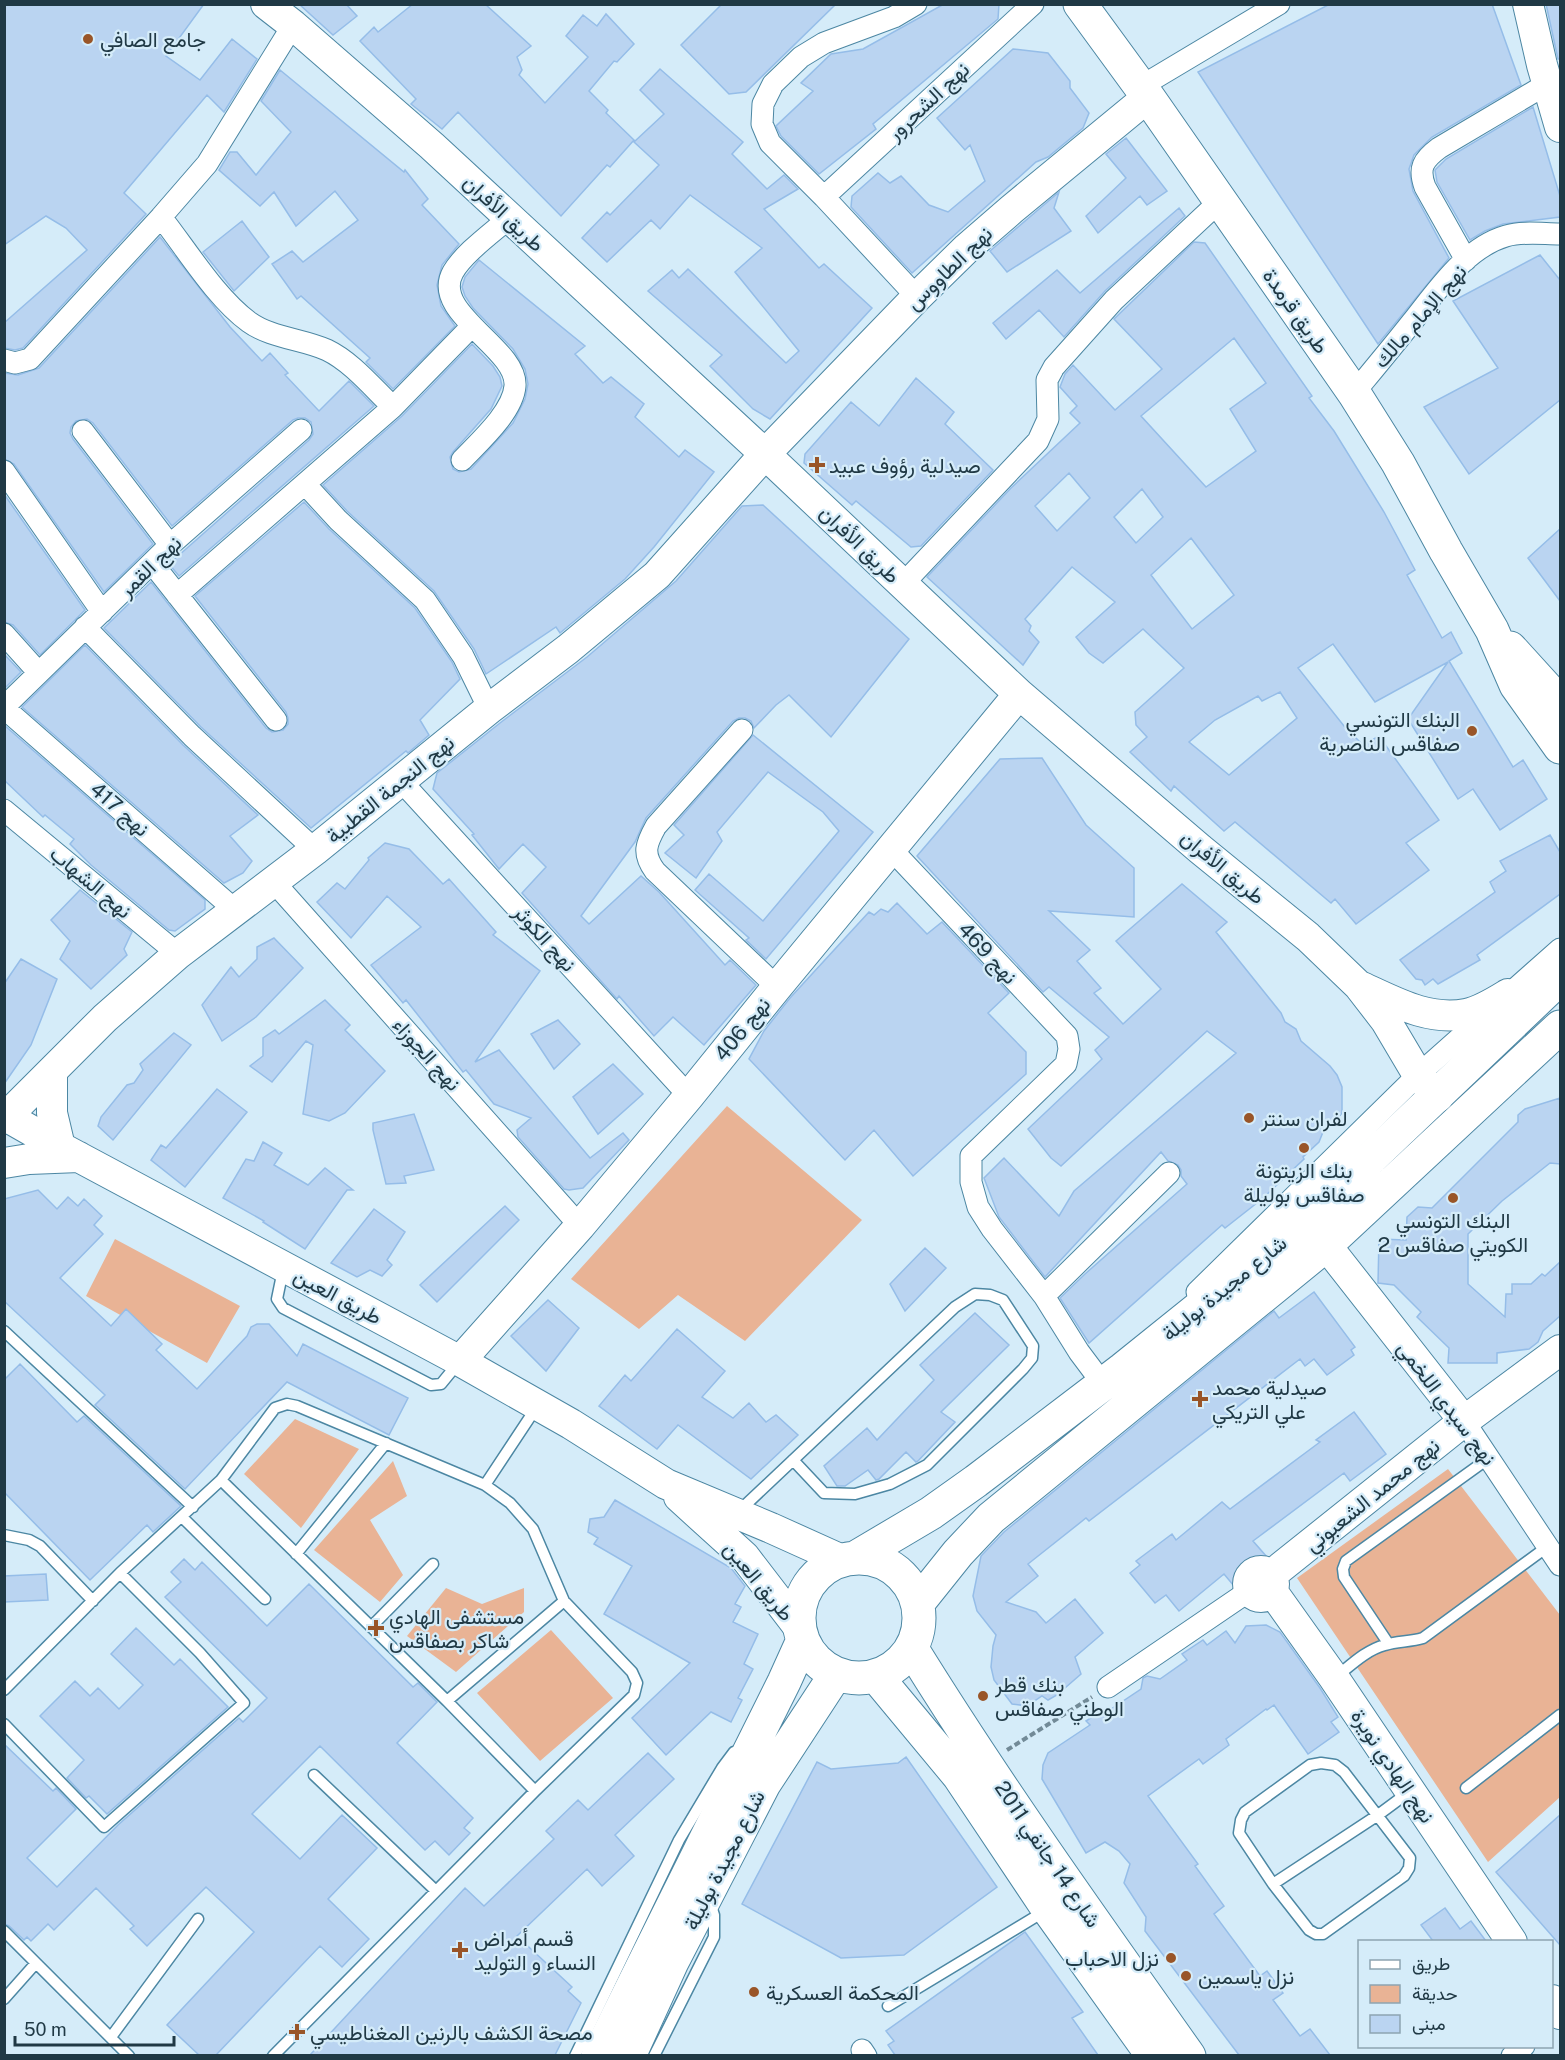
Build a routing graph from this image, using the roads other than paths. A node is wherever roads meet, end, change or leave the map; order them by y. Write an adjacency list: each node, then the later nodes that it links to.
1 (266, 4): 7 (street, طريق الأفران)
2 (916, 4): 11 (street)
3 (1033, 4): 11 (street, نهج الشحرور)
4 (1080, 4): 9 (main road, طريق قرمدة)
5 (1279, 4): 9 (street)
6 (1528, 4): 8 (street)
7 (293, 25): 13 (street); 14 (street, طريق الأفران)
8 (1550, 70): 10 (street); 16 (street)
9 (1144, 92): 12 (main road, طريق قرمدة); 17 (street, نهج الطاووس)
10 (1560, 127)
11 (824, 197): 17 (street)
12 (1220, 201): 20 (main road, طريق قرمدة); 30 (street)
13 (161, 217): 19 (street); 21 (street)
14 (509, 218): 18 (street); 24 (street, طريق الأفران)
15 (1560, 234): 16 (street, نهج الإمام مالك)
16 (1466, 260): 20 (street, نهج الإمام مالك)
17 (917, 297): 24 (street, نهج الطاووس)
18 (472, 326): 21 (street); 25 (street)
19 (4, 360)
20 (1354, 393): 34 (main road, طريق قرمدة)
21 (393, 407): 27 (street)
22 (301, 430): 28 (street, نهج القمر)
23 (83, 431): 28 (street)
24 (765, 454): 30 (street, طريق الأفران); 40 (street, نهج النجمة القطبية)
25 (462, 460)
26 (4, 471): 32 (street)
27 (305, 484): 31 (street); 40 (street)
28 (170, 545): 29 (street, نهج القمر)
29 (152, 563): 31 (street); 32 (street, نهج القمر)
30 (902, 585): 37 (street, طريق الأفران)
31 (177, 595): 41 (street)
32 (102, 612): 33 (street, نهج القمر)
33 (85, 627): 36 (street, نهج القمر); 47 (street)
34 (1492, 630): 38 (main road, طريق قرمدة); 43 (main road, طريق قرمدة)
35 (4, 634): 36 (street)
36 (39, 673): 39 (street, نهج القمر)
37 (1019, 694): 46 (street, نهج 406); 53 (street, طريق الأفران)
38 (1560, 703)
39 (4, 708): 49 (street, نهج 417)
40 (489, 709): 44 (street, نهج النجمة القطبية)
41 (276, 720)
42 (742, 730): 54 (street)
43 (1560, 747)
44 (401, 781): 47 (street, نهج النجمة القطبية); 59 (street, نهج الكوثر)
45 (4, 810): 51 (street, نهج الشهاب)
46 (891, 849): 54 (street, نهج 406); 66 (street, نهج 469)
47 (315, 850): 48 (street, نهج النجمة القطبية)
48 (274, 882): 49 (street, نهج النجمة القطبية); 64 (street, نهج الجوزاء)
49 (235, 910): 51 (street, نهج النجمة القطبية)
50 (1560, 948): 55 (street)
51 (178, 954): 57 (street, نهج النجمة القطبية)
52 (1560, 978): 58 (main road, شارع مجيدة بوليلة)
53 (1359, 986): 55 (street); 58 (street, طريق الأفران)
54 (777, 987): 59 (street, نهج 406)
55 (1508, 994): 58 (street)
56 (1560, 1027): 65 (main road, شارع مجيدة بوليلة)
57 (52, 1071): 60 (street, نهج النجمة القطبية); 61 (street)
58 (1428, 1086): 70 (main road, شارع مجيدة بوليلة)
59 (689, 1096): 64 (street, نهج 406)
60 (5, 1117): 61 (street, طريق العين)
61 (70, 1152): 62 (street); 69 (street, طريق العين)
62 (4, 1163)
63 (1169, 1173): 66 (street)
64 (580, 1226): 69 (street, نهج 406)
65 (1326, 1245): 72 (street, نهج سيدي اللخمي); 93 (main road, شارع مجيدة بوليلة)
66 (1044, 1296): 70 (street)
67 (4, 1331): 79 (lane)
68 (1560, 1350): 72 (street, نهج محمد الشعبوني)
69 (460, 1361): 71 (street, طريق العين)
70 (1113, 1376): 85 (main road, شارع مجيدة بوليلة)
71 (537, 1405): 77 (street, طريق العين); 78 (lane)
72 (1464, 1421): 74 (street, نهج سيدي اللخمي); 89 (street, نهج محمد الشعبوني)
73 (386, 1443): 76 (lane); 78 (lane); 84 (lane)
74 (1489, 1458): 83 (street, نهج سيدي اللخمي); 96 (lane)
75 (793, 1460): 75 (lane); 80 (lane)
76 (221, 1480): 79 (lane); 84 (lane)
77 (666, 1484): 80 (street, طريق العين); 95 (street, طريق العين)
78 (485, 1485): 92 (lane)
79 (193, 1507): 81 (lane)
80 (736, 1514): 85 (street, طريق العين)
81 (182, 1516): 88 (lane); 90 (lane)
82 (4, 1535): 91 (lane)
83 (1547, 1547): 87 (street, نهج سيدي اللخمي); 96 (lane)
84 (296, 1554): 94 (lane)
85 (848, 1559): 93 (main road); 95 (main road)
86 (433, 1564): 94 (lane)
87 (1560, 1565)
88 (120, 1574): 91 (lane); 106 (lane)
89 (1264, 1586): 100 (street, نهج الهادي نويرة); 101 (street, نهج محمد الشعبوني)
90 (265, 1599)
91 (93, 1601): 102 (lane)
92 (564, 1601): 103 (lane); 109 (lane)
93 (918, 1603): 97 (main road)
94 (371, 1627): 103 (lane)
95 (801, 1634): 98 (main road); 104 (main road, شارع مجيدة بوليلة)
96 (1388, 1643): 100 (lane)
97 (912, 1649): 99 (main road); 130 (main road, شارع 14 جانفي 2011)
98 (836, 1674): 99 (main road); 114 (main road, شارع مجيدة بوليلة)
99 (876, 1676): 115 (main road, شارع 14 جانفي 2011)
100 (1334, 1678): 110 (street, نهج الهادي نويرة)
101 (1108, 1687)
102 (4, 1690)
103 (447, 1701): 109 (lane)
104 (771, 1705): 125 (lane, شارع مجيدة بوليلة); 126 (main road, شارع مجيدة بوليلة)
105 (1560, 1715): 108 (lane)
106 (4, 1724)
107 (314, 1775): 113 (lane)
108 (1466, 1788)
109 (535, 1791): 113 (lane)
110 (1411, 1791): 111 (lane); 118 (street, نهج الهادي نويرة)
111 (1378, 1815): 112 (lane); 112 (lane); 112 (lane)
112 (1273, 1884)
113 (436, 1891): 124 (lane)
114 (707, 1894): 127 (main road, شارع مجيدة بوليلة); 128 (lane)
115 (1048, 1909): 121 (lane); 129 (main road, شارع 14 جانفي 2011)
116 (198, 1918): 122 (lane)
117 (4, 1931): 119 (lane)
118 (1511, 1940)
119 (36, 1963): 120 (lane); 122 (lane)
120 (4, 1999)
121 (888, 2006)
122 (111, 2037): 123 (lane)
123 (129, 2055)
124 (273, 2055)
125 (575, 2055)
126 (598, 2055)
127 (629, 2055)
128 (654, 2055)
129 (1153, 2055)
130 (1189, 2055)

